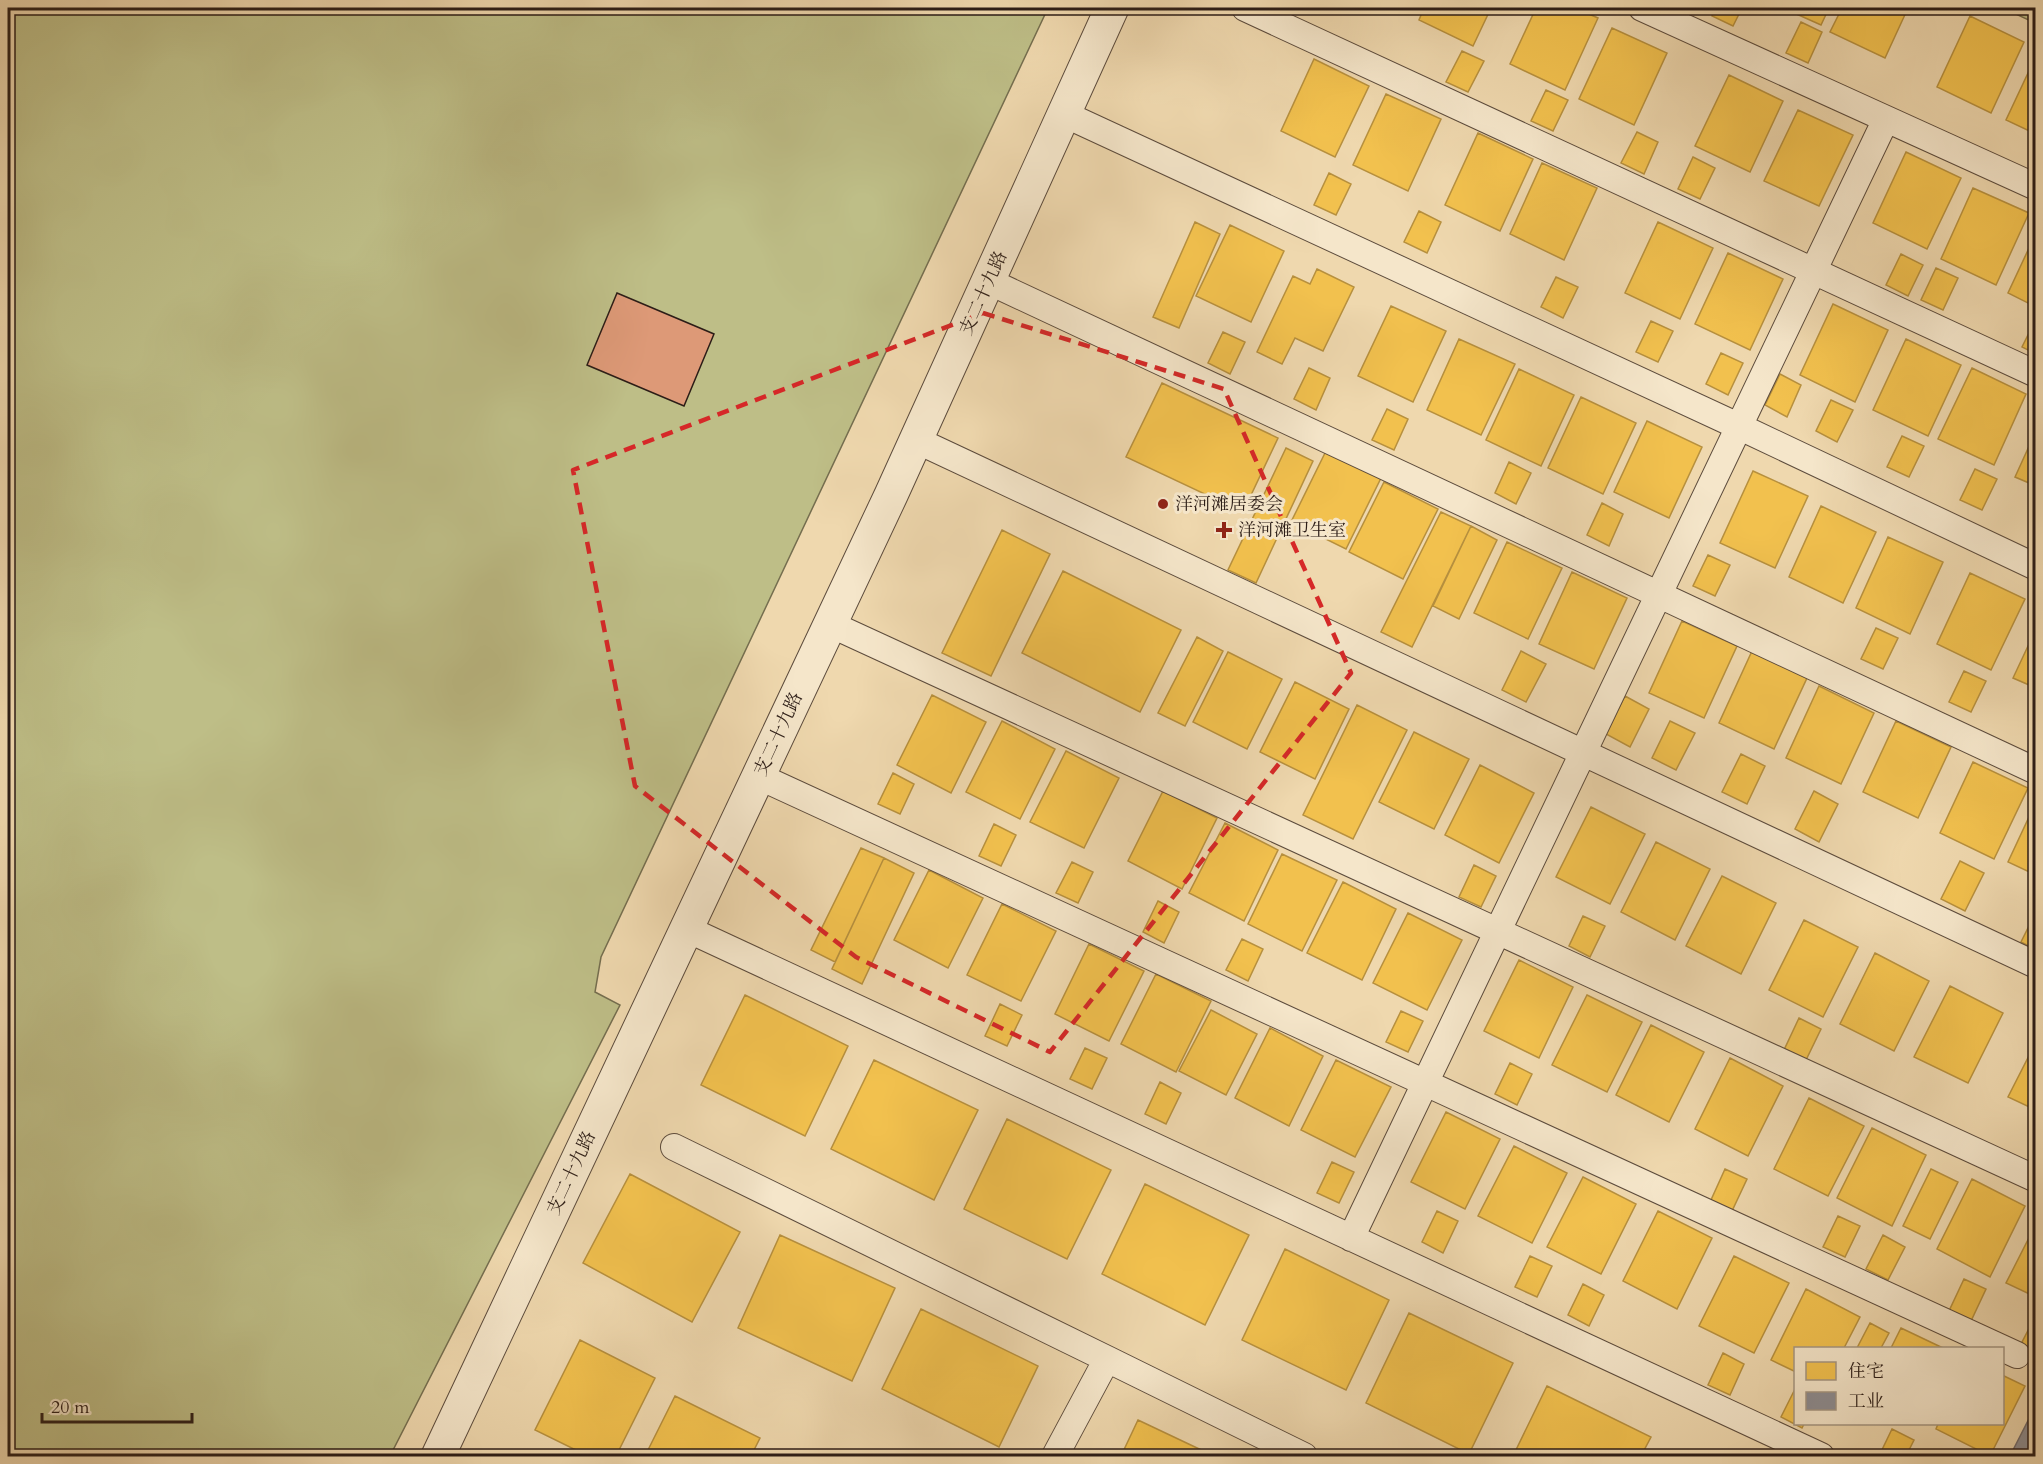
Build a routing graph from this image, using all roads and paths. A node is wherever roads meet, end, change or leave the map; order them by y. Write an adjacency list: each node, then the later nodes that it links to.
1 (1112, 8): 4 (street, 支二十九路)
2 (1245, 8): 7 (lane)
3 (1642, 8): 5 (lane)
4 (1064, 114): 8 (street, 支二十九路); 10 (lane)
5 (1886, 119): 6 (lane); 7 (lane)
6 (2036, 188)
7 (1813, 271): 9 (lane); 10 (lane)
8 (988, 281): 11 (street, 支二十九路); 13 (lane)
9 (2036, 375)
10 (1738, 426): 12 (lane); 13 (lane)
11 (916, 440): 14 (street, 支二十九路); 15 (lane)
12 (2036, 567)
13 (1658, 592): 15 (lane); 16 (lane)
14 (830, 624): 17 (street, 支二十九路); 19 (lane)
15 (1581, 752): 19 (lane); 20 (lane)
16 (2036, 771)
17 (758, 776): 18 (street, 支二十九路); 21 (lane)
18 (687, 928): 24 (lane); 29 (street, 支二十九路)
19 (1497, 931): 21 (lane); 23 (lane)
20 (2036, 965)
21 (1425, 1083): 24 (lane); 25 (lane)
22 (674, 1147): 28 (lane)
23 (2036, 1179)
24 (1351, 1238): 32 (lane)
25 (2000, 1347)
26 (2004, 1349): 27 (lane)
27 (2017, 1355)
28 (1107, 1359): 30 (lane); 31 (lane)
29 (438, 1456)
30 (1055, 1456)
31 (1304, 1456)
32 (1821, 1456)

